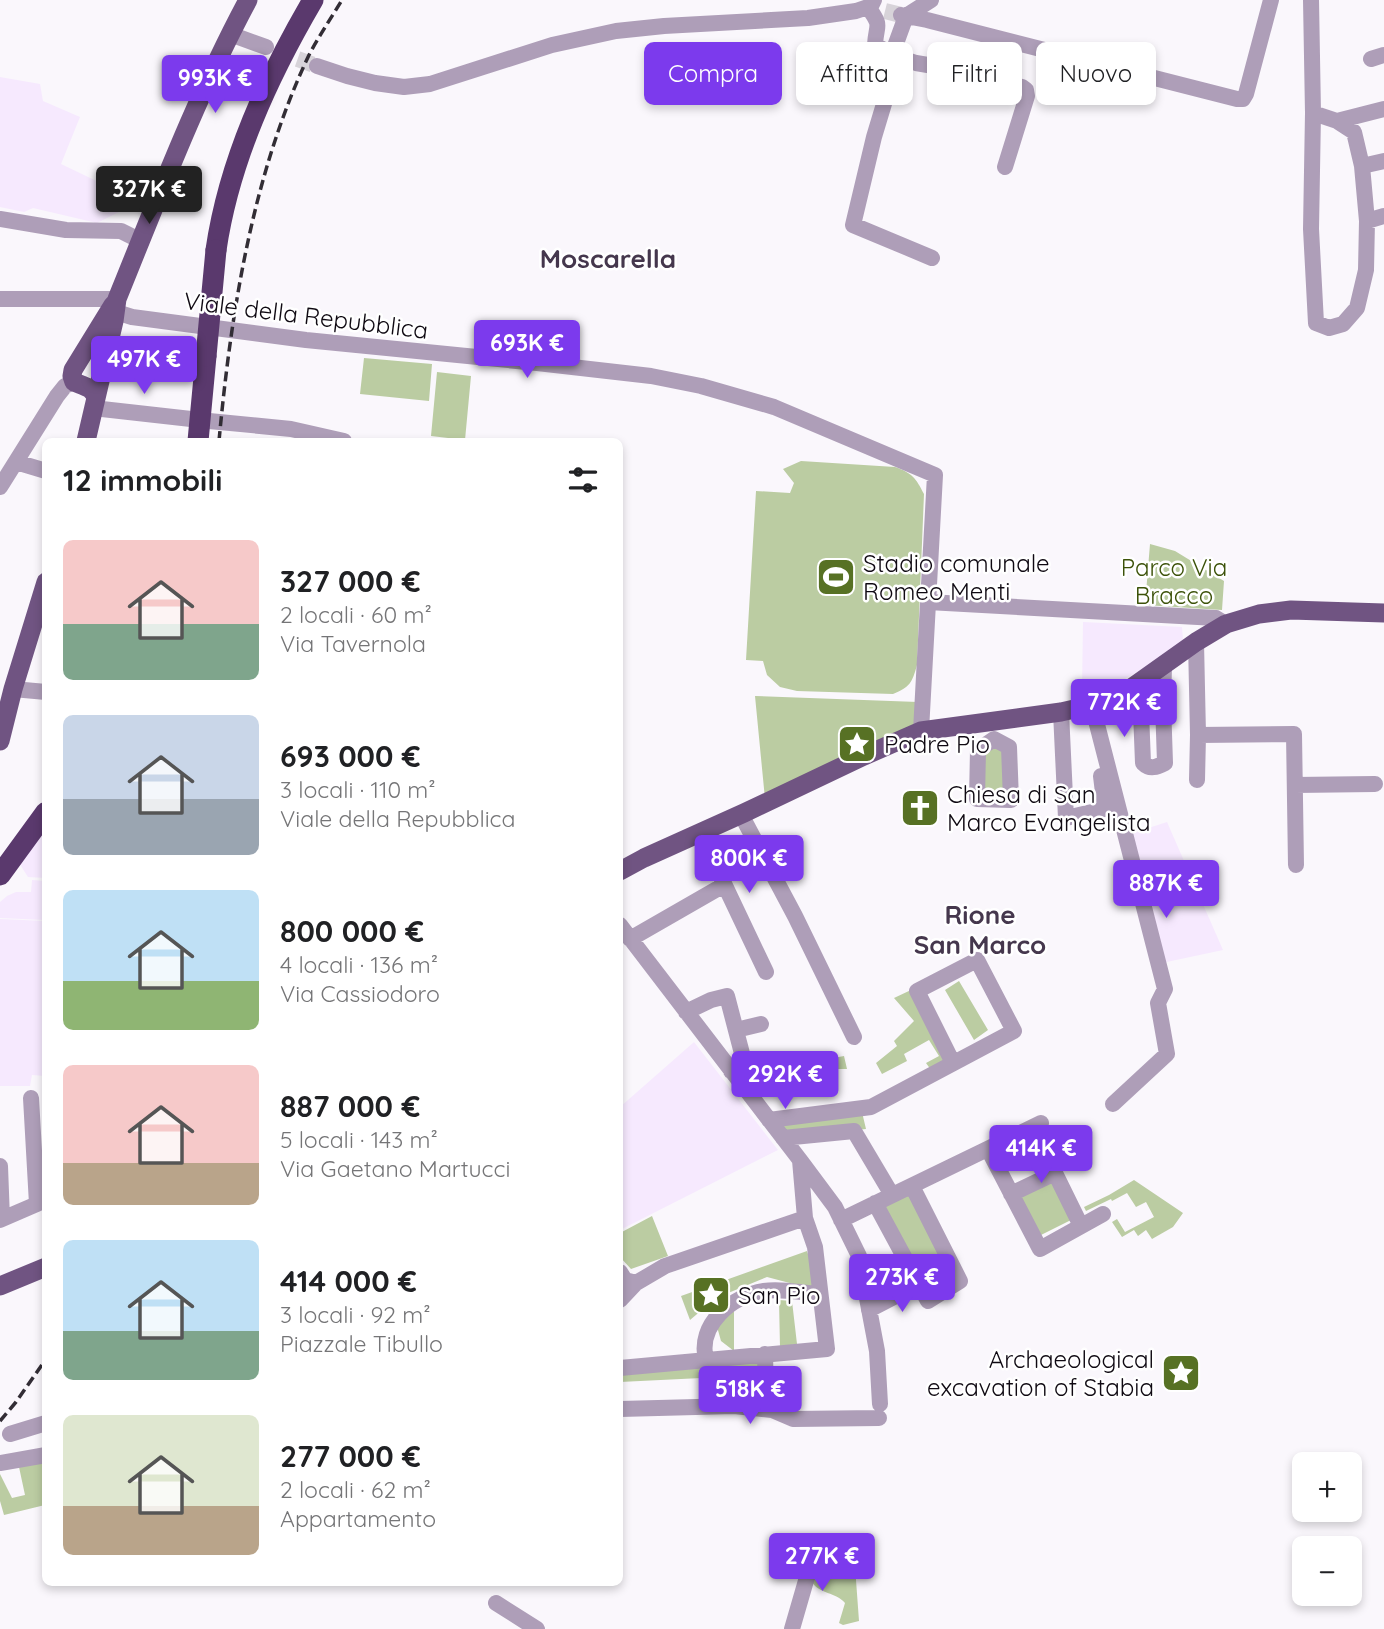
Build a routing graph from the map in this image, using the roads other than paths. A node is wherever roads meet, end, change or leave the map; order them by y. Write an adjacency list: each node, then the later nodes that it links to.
1 (248, 0): 7 (main road)
2 (313, 0): 35 (highway, bridge)
3 (931, 0): 6 (street)
4 (1271, 0): 6 (street)
5 (1311, 0): 15 (street)
6 (880, 10): 8 (street); 9 (street); 12 (street)
7 (230, 34): 10 (street); 20 (main road)
8 (875, 42)
9 (891, 42)
10 (266, 47)
11 (913, 62): 19 (street)
12 (317, 66)
13 (884, 105): 26 (street)
14 (1384, 109): 16 (street)
15 (1313, 113): 16 (street); 23 (street)
16 (1337, 121): 18 (street)
17 (1384, 161): 18 (street)
18 (1362, 166): 23 (street)
19 (1005, 167)
20 (151, 216): 24 (street); 25 (main road)
21 (1384, 216): 23 (street)
22 (0, 219): 24 (street)
23 (1367, 221)
24 (121, 231): 25 (street)
25 (137, 250): 28 (main road)
26 (932, 258)
27 (0, 299): 28 (street, Viale della Repubblica)
28 (117, 305): 29 (main road); 30 (main road); 41 (street, Viale della Repubblica)
29 (87, 345): 30 (main road); 31 (main road)
30 (107, 355): 31 (main road)
31 (91, 392): 32 (street); 34 (main road); 37 (street)
32 (191, 419)
33 (209, 421): 36 (street)
34 (86, 438)
35 (198, 438)
36 (331, 438)
37 (16, 462): 38 (street); 39 (street)
38 (42, 470)
39 (0, 487)
40 (42, 595): 46 (main road)
41 (928, 602): 43 (street); 51 (street)
42 (1384, 613): 43 (main road)
43 (1226, 624): 44 (main road)
44 (1196, 642): 45 (main road); 52 (street)
45 (1164, 667): 48 (street); 49 (main road)
46 (13, 689): 47 (street); 53 (main road)
47 (42, 692)
48 (1163, 703)
49 (1092, 705): 50 (main road); 75 (street)
50 (1061, 712): 51 (main road); 54 (street)
51 (921, 731): 58 (main road)
52 (1198, 735): 55 (street); 57 (street)
53 (0, 741)
54 (1098, 750)
55 (1197, 780)
56 (1375, 784): 57 (street)
57 (1295, 785): 61 (street)
58 (744, 813): 60 (main road); 71 (street)
59 (42, 817): 63 (highway)
60 (700, 833): 62 (main road); 64 (street)
61 (1296, 865)
62 (623, 869)
63 (0, 875)
64 (724, 885): 66 (street); 67 (street)
65 (623, 929): 66 (street)
66 (630, 939): 68 (street)
67 (766, 972)
68 (686, 1012): 70 (street); 73 (street)
69 (761, 1024): 70 (street)
70 (736, 1030): 73 (street)
71 (855, 1037)
72 (953, 1063): 72 (street); 76 (street)
73 (732, 1071): 76 (street)
74 (32, 1098): 88 (street)
75 (1113, 1104)
76 (769, 1120): 77 (street)
77 (783, 1138): 79 (street); 84 (street)
78 (988, 1149): 81 (street); 82 (street); 83 (street)
79 (800, 1160): 87 (street); 89 (street)
80 (0, 1166): 88 (street)
81 (1055, 1173): 83 (street); 90 (street)
82 (912, 1186): 84 (street); 94 (street)
83 (1011, 1194): 90 (street)
84 (892, 1195): 85 (street)
85 (875, 1203): 89 (street); 94 (street)
86 (1103, 1214): 90 (street)
87 (805, 1218): 93 (street); 96 (street)
88 (1, 1219)
89 (841, 1220): 98 (street)
90 (1081, 1226)
91 (42, 1269): 95 (main road)
92 (623, 1277): 93 (street)
93 (636, 1283): 97 (street)
94 (919, 1284): 98 (street)
95 (0, 1286)
96 (820, 1294): 99 (street); 100 (street)
97 (623, 1297)
98 (869, 1310): 102 (street)
99 (765, 1354): 100 (street); 102 (street)
100 (706, 1360): 101 (street)
101 (623, 1368)
102 (762, 1408): 103 (street)
103 (623, 1409)
104 (42, 1424): 105 (street)
105 (10, 1434)
106 (42, 1456): 107 (street)
107 (0, 1463)
108 (816, 1546): 111 (street)
109 (496, 1603): 110 (street)
110 (537, 1629)
111 (792, 1629)

